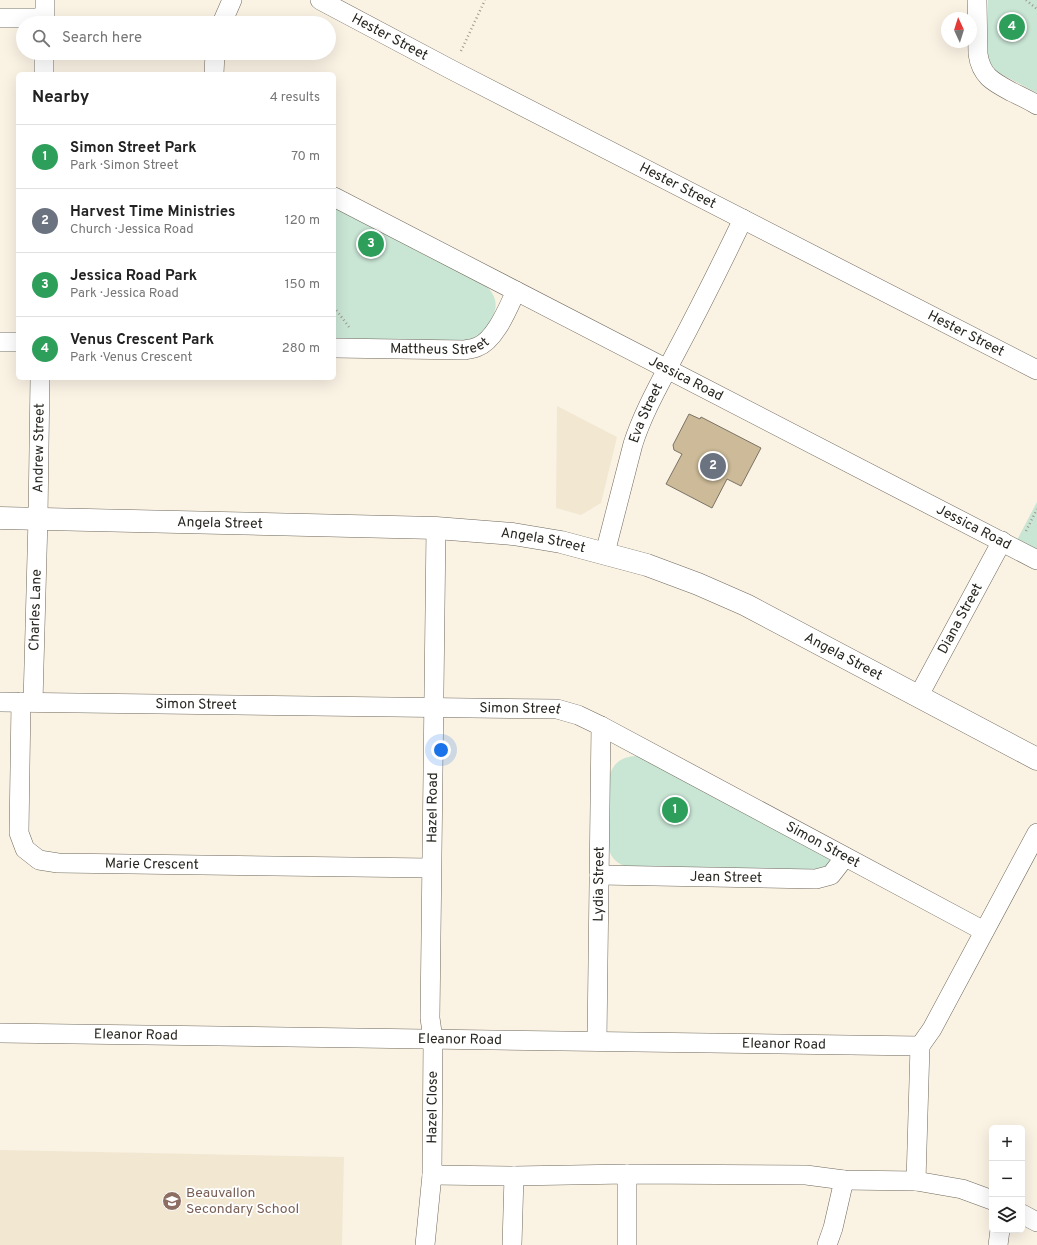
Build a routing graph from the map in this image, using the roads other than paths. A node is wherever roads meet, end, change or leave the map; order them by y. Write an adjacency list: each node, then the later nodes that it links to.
1 (232, 0): 6 (street)
2 (320, 0): 15 (street, Hester Street)
3 (977, 0): 13 (street)
4 (45, 14): 5 (street)
5 (22, 16)
6 (225, 16)
7 (16, 17): 8 (street)
8 (0, 18)
9 (44, 60): 11 (street)
10 (215, 60): 12 (street)
11 (44, 72)
12 (214, 72)
13 (1037, 105)
14 (336, 199): 16 (street, Jessica Road)
15 (743, 219): 20 (street, Eva Street); 21 (street, Hester Street)
16 (516, 291): 19 (street, Mattheus Street); 20 (street, Jessica Road)
17 (0, 342): 18 (street)
18 (16, 342)
19 (336, 348)
20 (667, 369): 26 (street, Jessica Road); 27 (street, Eva Street)
21 (1037, 370)
22 (40, 380): 24 (street, Andrew Street)
23 (0, 518): 24 (street, Angela Street)
24 (38, 518): 25 (street, Angela Street); 31 (street, Charles Lane)
25 (436, 528): 27 (street, Angela Street); 32 (street, Hazel Road)
26 (1002, 541): 28 (street, Jessica Road); 29 (street, Diana Street)
27 (605, 553): 29 (street, Angela Street)
28 (1037, 560)
29 (918, 696): 34 (street, Angela Street)
30 (0, 702): 31 (street, Simon Street)
31 (27, 702): 32 (street, Simon Street); 37 (street, Marie Crescent)
32 (433, 708): 33 (street, Simon Street); 37 (street, Hazel Road)
33 (601, 726): 36 (street, Simon Street); 38 (street, Lydia Street)
34 (1037, 760)
35 (1037, 833): 39 (street)
36 (845, 857): 38 (street, Jean Street); 39 (street, Simon Street)
37 (431, 868): 41 (street, Hazel Road)
38 (599, 876): 42 (street, Lydia Street)
39 (984, 931): 43 (street)
40 (0, 1033): 41 (street, Eleanor Road)
41 (434, 1039): 42 (street, Eleanor Road); 45 (street, Hazel Close)
42 (597, 1041): 43 (street, Eleanor Road)
43 (920, 1046): 48 (street)
44 (627, 1174): 46 (street); 47 (street); 55 (street)
45 (432, 1175): 46 (street); 53 (street, Hazel Close)
46 (514, 1176): 54 (street)
47 (844, 1180): 48 (street); 56 (street)
48 (916, 1181): 49 (street)
49 (989, 1199)
50 (1025, 1216): 51 (street)
51 (1037, 1222)
52 (1000, 1233): 57 (street)
53 (425, 1245)
54 (512, 1245)
55 (627, 1245)
56 (827, 1245)
57 (998, 1245)

